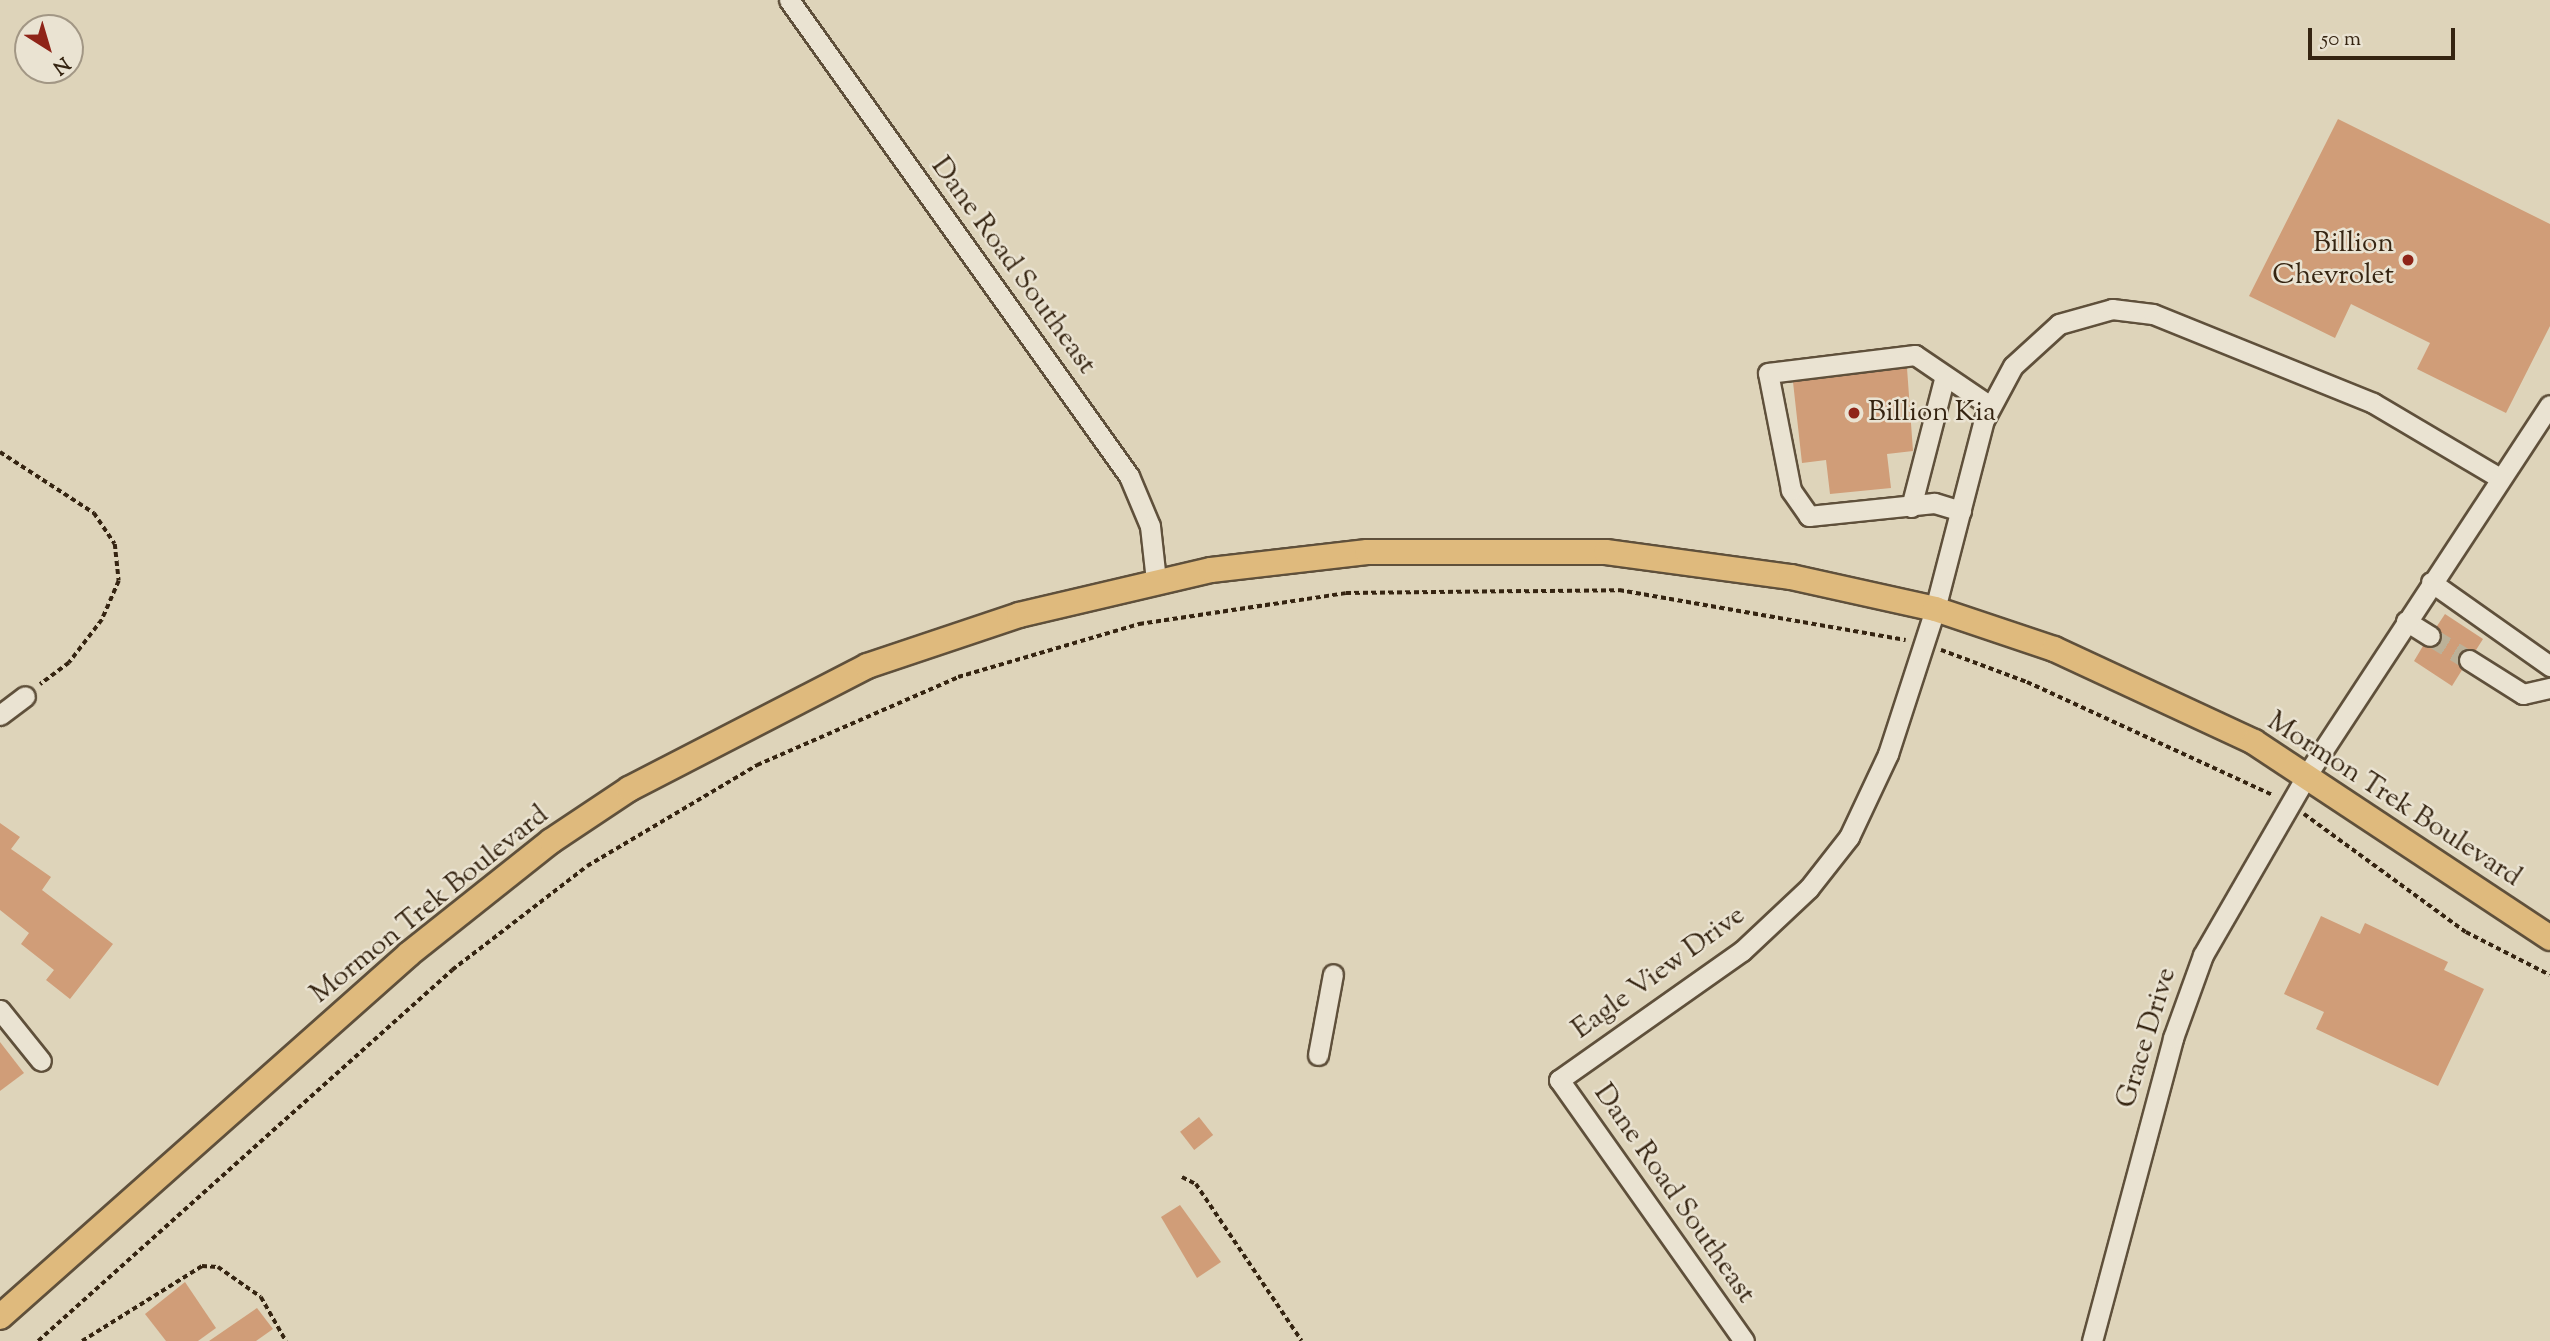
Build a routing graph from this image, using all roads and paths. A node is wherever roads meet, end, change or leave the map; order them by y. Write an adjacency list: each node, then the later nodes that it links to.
1 (789, 0): 9 (street, Dane Road Southeast)
2 (1945, 376): 4 (street); 7 (street); 7 (street)
3 (2550, 405): 6 (street, Grace Drive)
4 (1990, 407): 6 (street, Eagle View Drive); 8 (street, Eagle View Drive)
5 (0, 452): 18 (path)
6 (2498, 477): 10 (street, Grace Drive)
7 (1911, 507): 8 (street)
8 (1961, 510): 11 (street, Eagle View Drive)
9 (1156, 580): 11 (main road, Mormon Trek Boulevard); 30 (main road, Mormon Trek Boulevard)
10 (2431, 582): 12 (street, Grace Drive); 16 (street)
11 (1935, 609): 14 (street, Eagle View Drive); 20 (main road, Mormon Trek Boulevard)
12 (2406, 621): 13 (street); 20 (street, Grace Drive)
13 (2430, 636)
14 (1924, 643): 21 (path); 28 (street, Eagle View Drive); 31 (path)
15 (2469, 660): 17 (street)
16 (2550, 666)
17 (2550, 688)
18 (25, 696): 19 (street)
19 (0, 715)
20 (2308, 773): 21 (street, Grace Drive); 22 (main road, Mormon Trek Boulevard)
21 (2290, 804): 24 (path); 36 (street, Grace Drive)
22 (2548, 932)
23 (1333, 974): 26 (street)
24 (2550, 975)
25 (0, 1010): 27 (street)
26 (1318, 1055)
27 (41, 1061)
28 (1559, 1080): 35 (street, Dane Road Southeast)
29 (1182, 1177): 34 (path)
30 (0, 1317)
31 (38, 1341)
32 (82, 1341): 33 (path)
33 (286, 1341)
34 (1302, 1341)
35 (1744, 1341)
36 (2092, 1341)

